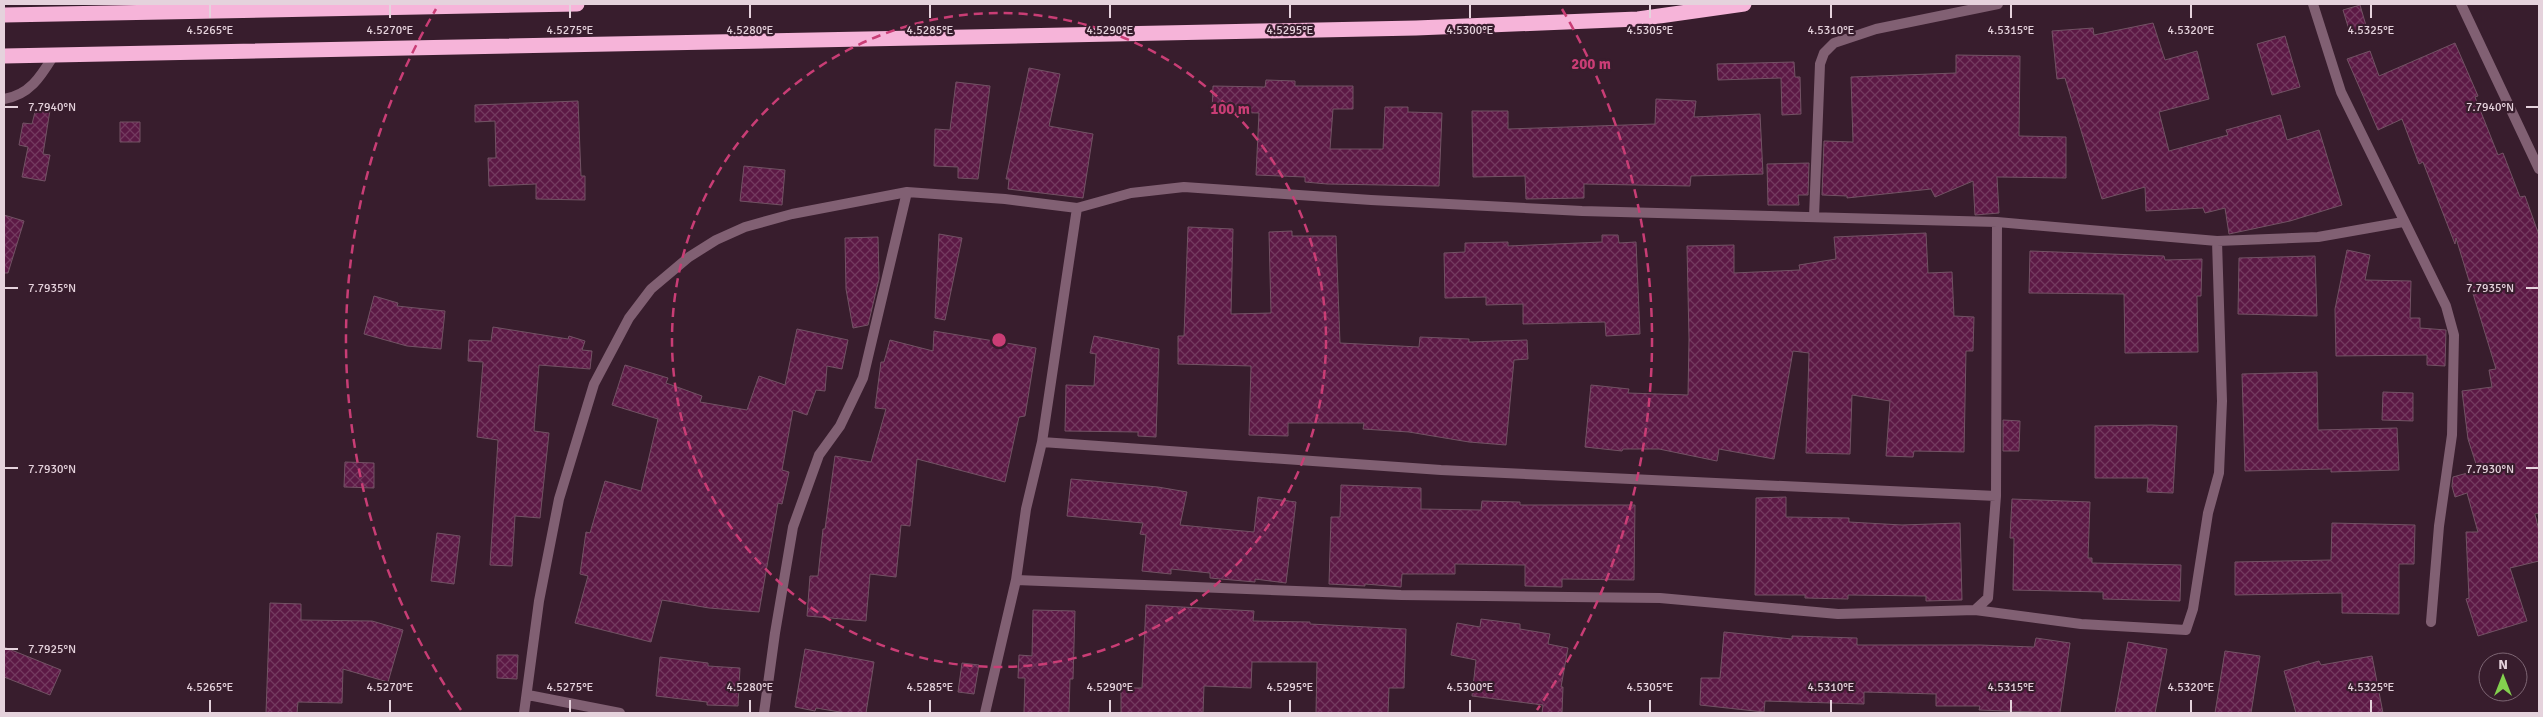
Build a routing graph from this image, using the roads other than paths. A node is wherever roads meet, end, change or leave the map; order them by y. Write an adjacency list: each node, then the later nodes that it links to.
1 (577, 4): 6 (highway)
2 (1744, 4): 7 (highway)
3 (1998, 4): 13 (street)
4 (2313, 4): 15 (street)
5 (2461, 4): 10 (street)
6 (4, 15)
7 (54, 55): 8 (highway); 9 (street)
8 (4, 56)
9 (4, 99)
10 (2539, 169)
11 (907, 192): 12 (street); 22 (street); 25 (street)
12 (1078, 208): 13 (street); 17 (street)
13 (1814, 217): 14 (street)
14 (1997, 222): 16 (street); 18 (street)
15 (2403, 222): 16 (street); 21 (street)
16 (2217, 241): 20 (street)
17 (1042, 442): 18 (street); 19 (street)
18 (1996, 496): 20 (street)
19 (1016, 580): 20 (street); 26 (street)
20 (1975, 610)
21 (2431, 622)
22 (528, 695): 23 (street); 24 (street)
23 (524, 713)
24 (620, 713)
25 (764, 713)
26 (985, 713)

